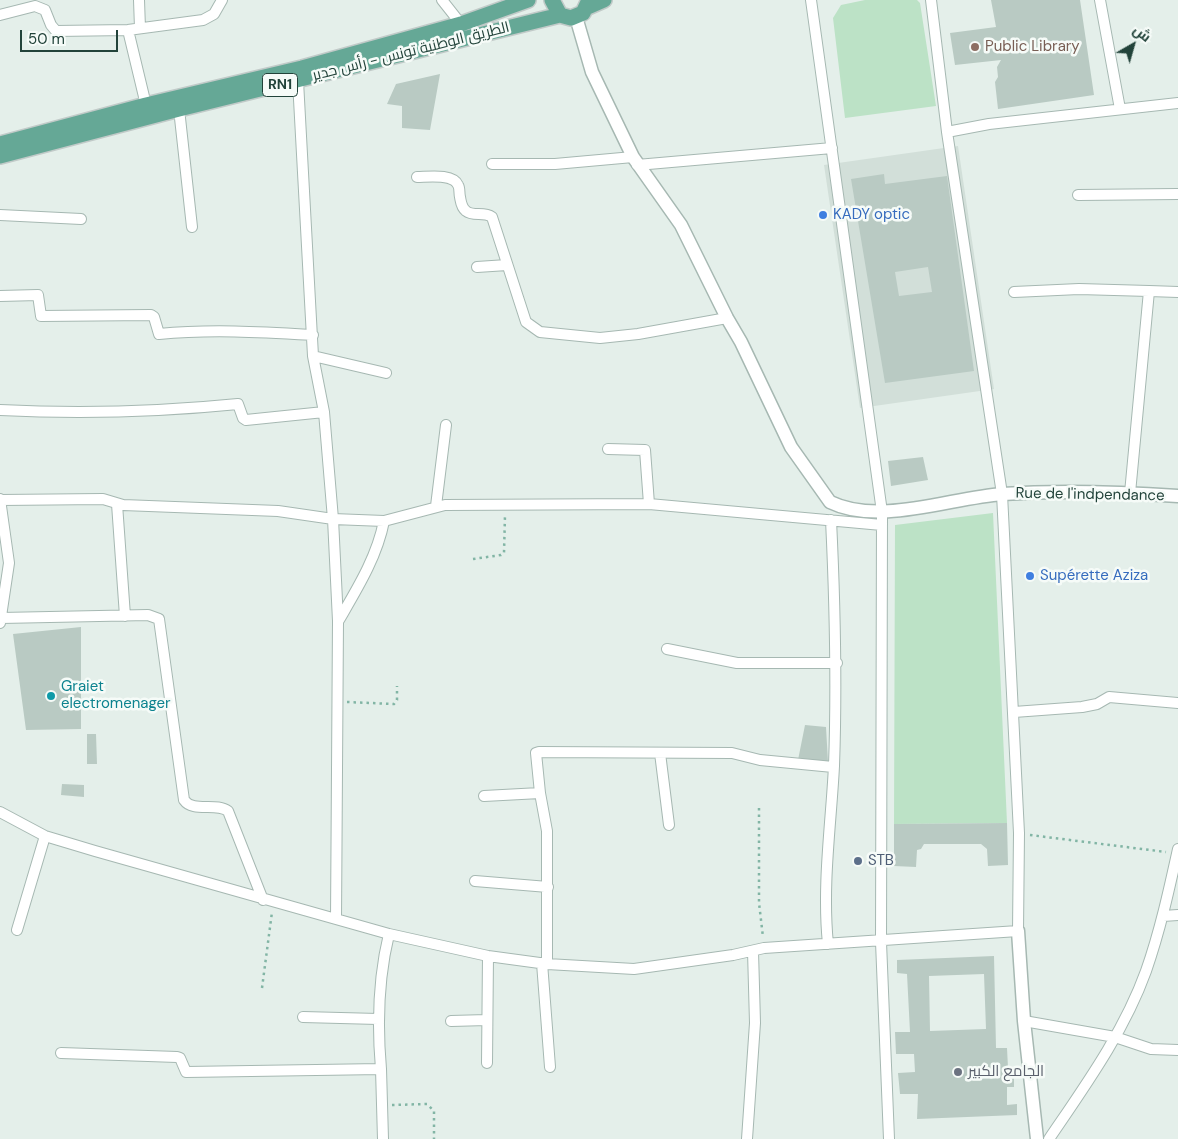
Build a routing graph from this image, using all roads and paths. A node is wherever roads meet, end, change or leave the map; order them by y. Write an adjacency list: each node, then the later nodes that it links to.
1 (139, 0): 15 (street)
2 (222, 0): 15 (street)
3 (442, 0): 14 (street)
4 (528, 0): 14 (main road, الطريق الوطنية تونس - رأس جدير / RN1)
5 (552, 0): 12 (main road)
6 (604, 0): 10 (main road)
7 (811, 0): 24 (street)
8 (931, 0): 22 (street)
9 (1100, 0): 20 (street)
10 (588, 4): 13 (main road)
11 (0, 15): 16 (street)
12 (560, 15): 13 (main road, RN1); 17 (main road, الطريق الوطنية تونس - رأس جدير / RN1)
13 (576, 17): 26 (street, Rue de l'indpendance)
14 (461, 24): 19 (main road, الطريق الوطنية تونس - رأس جدير / RN1)
15 (140, 28): 16 (street)
16 (128, 30): 19 (street)
17 (298, 80): 21 (main road, الطريق الوطنية تونس - رأس جدير / RN1); 41 (street)
18 (1178, 103): 20 (street)
19 (146, 105): 23 (main road, الطريق الوطنية تونس - رأس جدير / RN1)
20 (1120, 108): 22 (street)
21 (179, 109): 25 (main road, الطريق الوطنية تونس - رأس جدير / RN1); 33 (street)
22 (947, 132): 49 (street)
23 (0, 144)
24 (832, 148): 26 (street); 56 (street)
25 (0, 156)
26 (635, 161): 27 (street); 40 (street, Rue de l'indpendance)
27 (492, 164)
28 (417, 177): 34 (street)
29 (1178, 194): 30 (street)
30 (1078, 195)
31 (0, 215): 32 (street)
32 (81, 220)
33 (192, 227)
34 (507, 265): 35 (street); 40 (street)
35 (477, 267)
36 (1149, 291): 37 (street); 38 (street); 48 (street)
37 (1014, 292)
38 (1178, 292)
39 (0, 296): 41 (street)
40 (727, 318): 56 (street, Rue de l'indpendance)
41 (313, 335): 42 (street)
42 (313, 356): 43 (street); 45 (street)
43 (386, 373)
44 (0, 410): 45 (street)
45 (324, 412): 57 (street)
46 (446, 425): 55 (street)
47 (608, 449): 54 (street)
48 (1130, 492): 49 (street, Rue de l'indpendance); 50 (street, Rue de l'indpendance)
49 (1002, 494): 56 (street, Rue de l'indpendance); 70 (street)
50 (1178, 496)
51 (0, 500): 53 (street); 63 (street)
52 (505, 503): 54 (street); 55 (street); 61 (path)
53 (117, 504): 57 (street); 62 (street)
54 (649, 504): 58 (street)
55 (436, 506): 59 (street)
56 (882, 512): 60 (street)
57 (333, 519): 59 (street); 64 (street)
58 (831, 520): 60 (street); 66 (street)
59 (384, 521): 64 (street)
60 (882, 525): 90 (street)
61 (473, 559)
62 (125, 616): 63 (street); 83 (street)
63 (1, 620)
64 (338, 621): 68 (street)
65 (667, 649): 66 (street)
66 (837, 663): 72 (street)
67 (397, 686): 68 (path)
68 (338, 702): 86 (street)
69 (1178, 703): 70 (street)
70 (1014, 712): 78 (street)
71 (660, 753): 72 (street); 73 (street); 77 (street)
72 (834, 767): 91 (street)
73 (540, 793): 74 (street); 82 (street)
74 (484, 796)
75 (759, 808): 92 (path)
76 (0, 812): 79 (street)
77 (669, 825)
78 (1018, 833): 80 (path); 88 (street)
79 (45, 836): 83 (street); 87 (street)
80 (1178, 851): 84 (street)
81 (475, 881): 82 (street)
82 (548, 887): 94 (street)
83 (268, 902): 86 (street); 95 (path)
84 (1163, 916): 85 (street); 101 (street)
85 (1178, 916)
86 (336, 919): 89 (street)
87 (17, 930)
88 (1018, 931): 90 (street); 100 (street)
89 (389, 934): 93 (street); 97 (street)
90 (881, 942): 91 (street); 111 (street)
91 (828, 944): 92 (street)
92 (758, 950): 94 (street); 110 (street)
93 (488, 956): 94 (street); 98 (street)
94 (545, 964): 105 (street)
95 (262, 988)
96 (303, 1017): 97 (street)
97 (378, 1019): 106 (street)
98 (487, 1020): 99 (street); 104 (street)
99 (451, 1021)
100 (1024, 1022): 101 (street); 112 (street)
101 (1115, 1037): 102 (street); 113 (street)
102 (1178, 1050)
103 (61, 1053): 106 (street)
104 (487, 1063)
105 (550, 1067)
106 (381, 1069): 107 (street)
107 (383, 1106): 108 (street); 109 (path)
108 (383, 1139)
109 (434, 1139)
110 (747, 1139)
111 (889, 1139)
112 (1036, 1139)
113 (1049, 1139)

